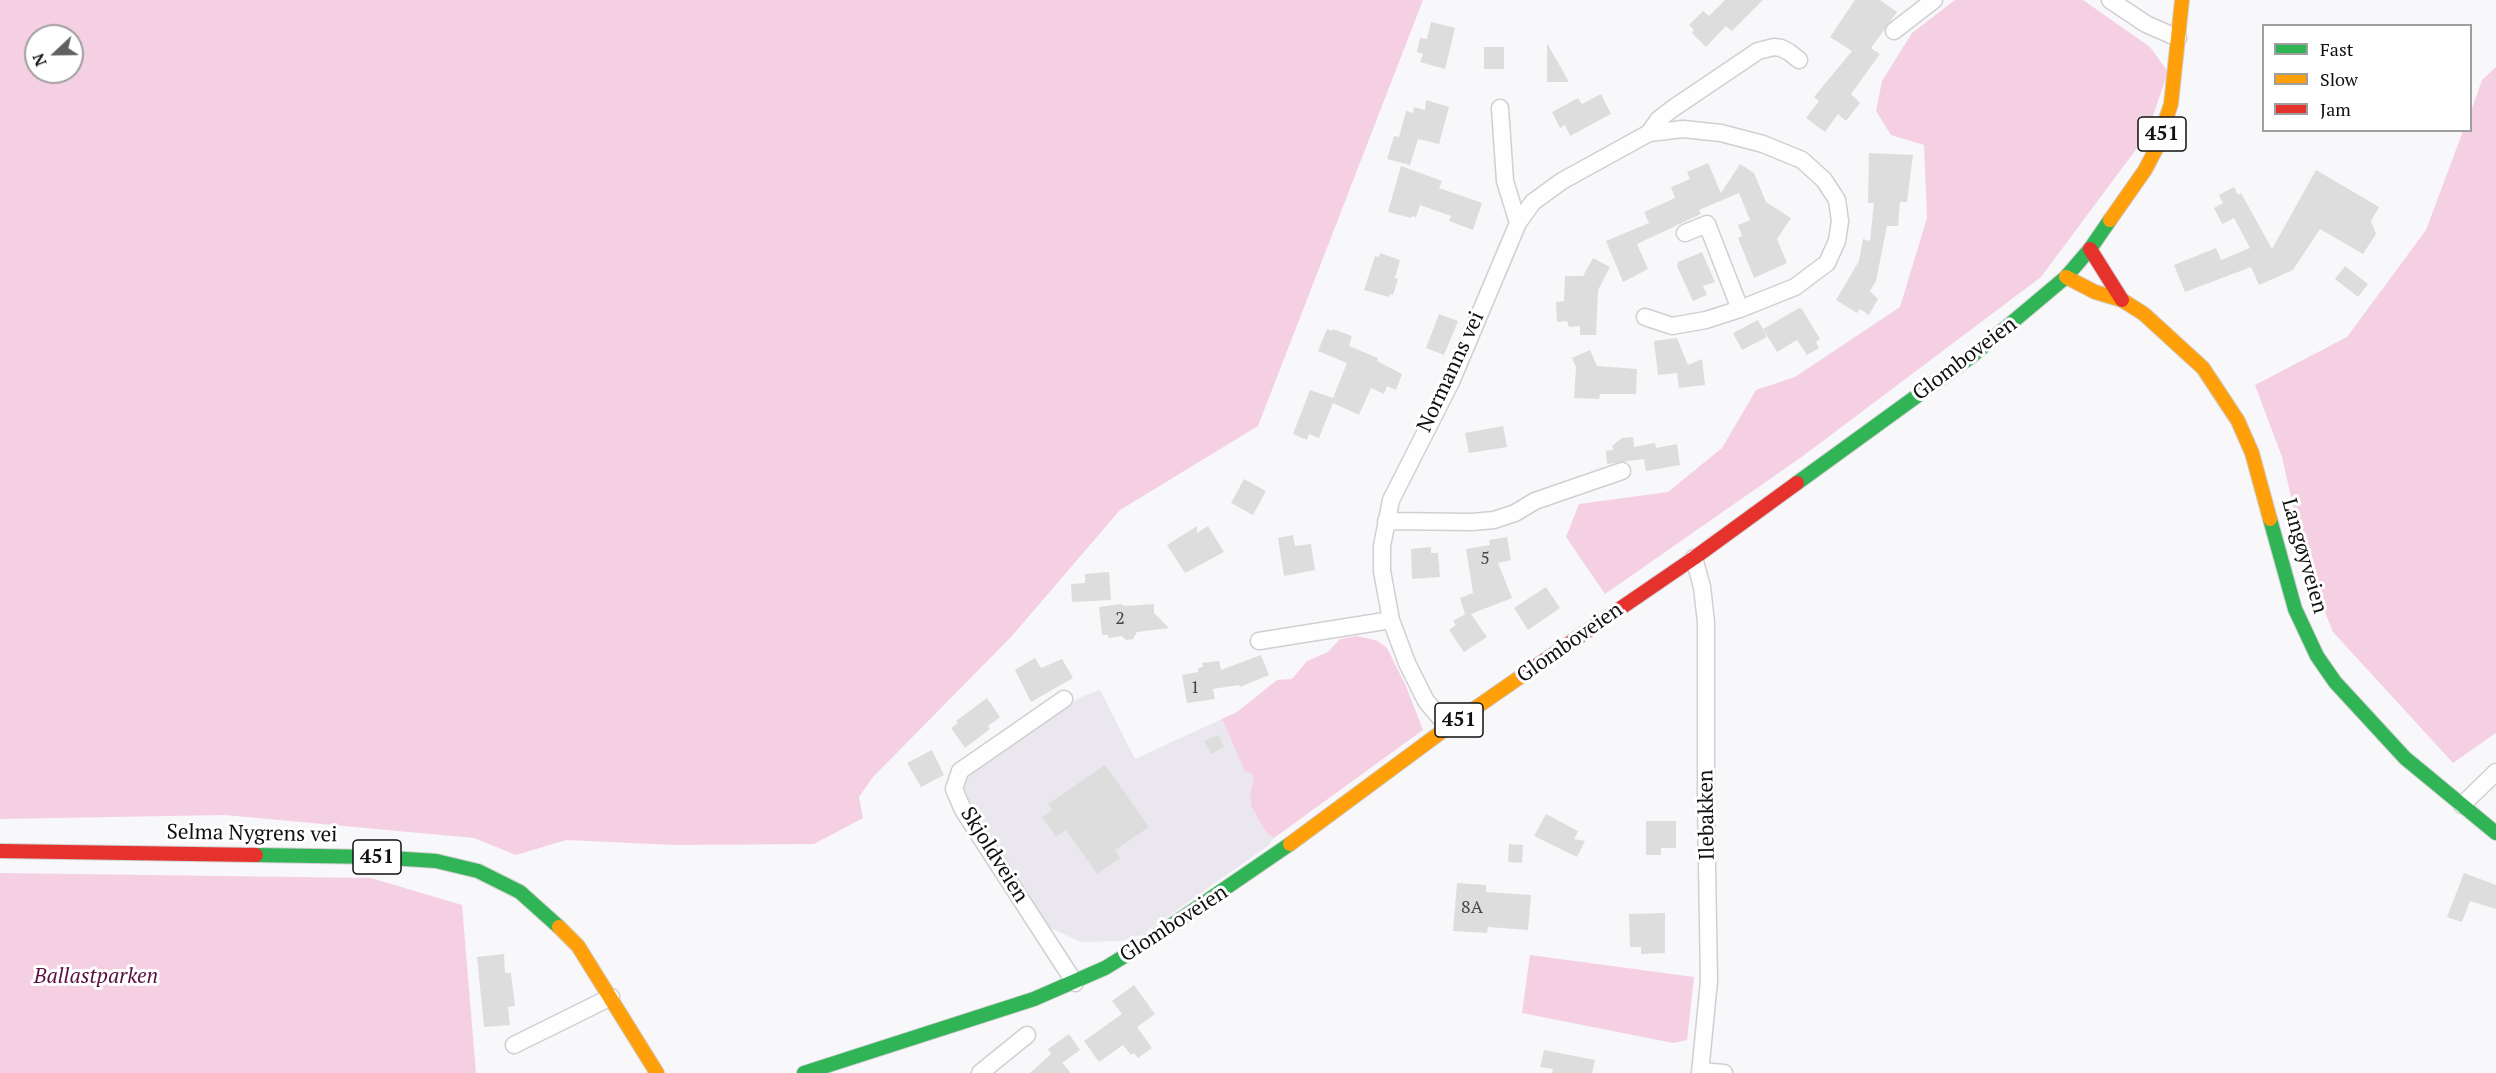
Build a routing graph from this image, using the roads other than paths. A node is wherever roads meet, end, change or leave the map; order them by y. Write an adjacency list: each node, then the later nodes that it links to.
1 (1934, 0): 4 (street)
2 (2110, 0): 5 (street)
3 (2182, 0): 5 (main road, Glomboveien / 451)
4 (1894, 31)
5 (2178, 39): 11 (main road, Glomboveien / 451)
6 (1798, 60): 8 (street, Normanns vei)
7 (1500, 108): 9 (street)
8 (1649, 133): 9 (street, Normanns vei); 14 (street, Normanns vei)
9 (1518, 223): 17 (street, Normanns vei)
10 (1685, 232): 14 (street)
11 (2090, 249): 12 (main road, Glomboveien / 451); 13 (main road, Langøyveien)
12 (2066, 277): 13 (main road, Langøyveien); 18 (main road, Glomboveien / 451)
13 (2122, 300): 24 (main road, Langøyveien)
14 (1740, 309): 15 (street, Normanns vei)
15 (1645, 317)
16 (1623, 471): 17 (street)
17 (1386, 521): 19 (street, Normanns vei)
18 (1694, 558): 22 (main road, Glomboveien / 451); 31 (street, Ilebakken)
19 (1391, 620): 20 (street); 22 (street, Normanns vei)
20 (1259, 641)
21 (1064, 699): 27 (street, Skjoldveien)
22 (1448, 727): 27 (main road, Glomboveien / 451)
23 (2496, 772): 24 (street)
24 (2462, 805): 25 (main road, Langøyveien)
25 (2496, 832)
26 (0, 851): 28 (main road, Selma Nygrens vei / 451)
27 (1075, 982): 33 (main road, Glomboveien / 451)
28 (611, 997): 30 (street); 32 (main road, Selma Nygrens vei / 451)
29 (1027, 1035): 34 (street)
30 (514, 1045)
31 (1700, 1072): 35 (street)
32 (657, 1073)
33 (804, 1073)
34 (980, 1073)
35 (1724, 1073)

